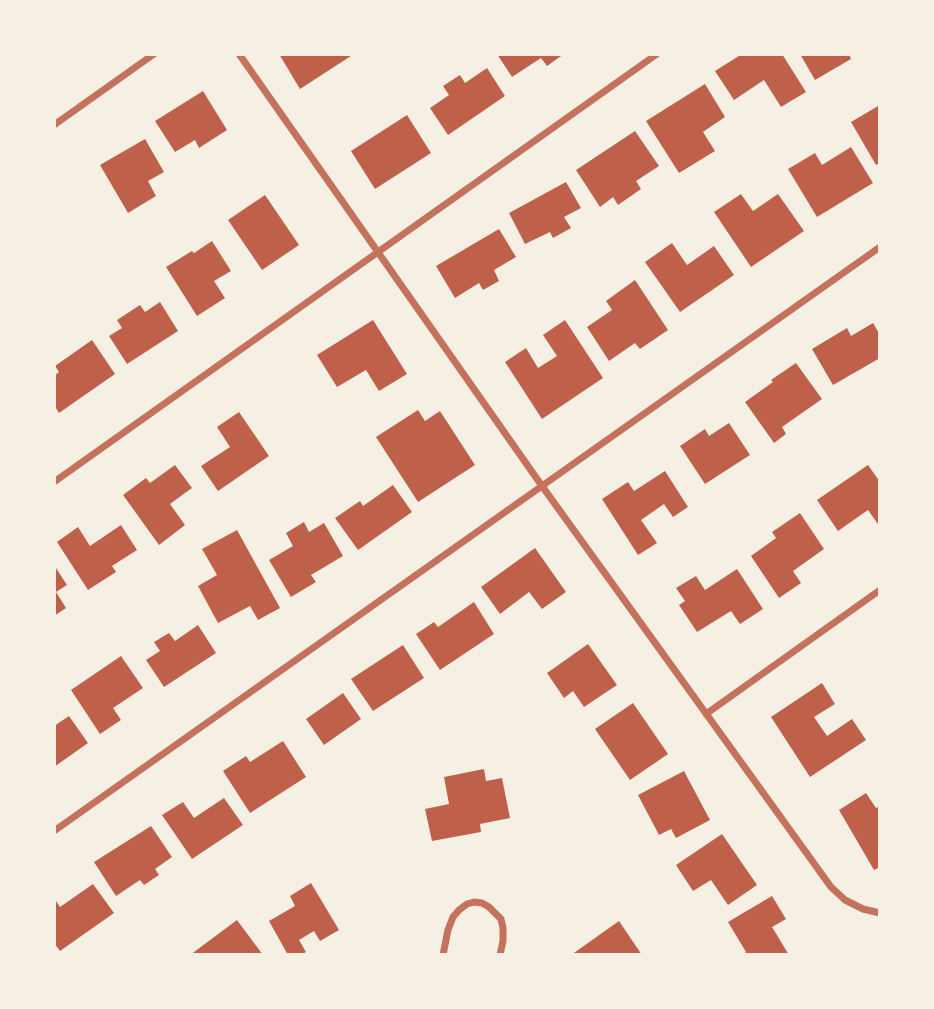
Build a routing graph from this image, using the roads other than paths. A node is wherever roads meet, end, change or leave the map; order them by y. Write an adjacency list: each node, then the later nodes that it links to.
1 (154, 54): 4 (street)
2 (239, 54): 6 (street)
3 (657, 54): 6 (street)
4 (54, 125)
5 (880, 247): 8 (street)
6 (377, 252): 7 (street); 8 (street)
7 (54, 482)
8 (542, 486): 10 (street); 11 (street)
9 (880, 590): 10 (street)
10 (706, 714): 12 (street)
11 (54, 831)
12 (880, 913)
13 (443, 955): 14 (street)
14 (500, 955)

